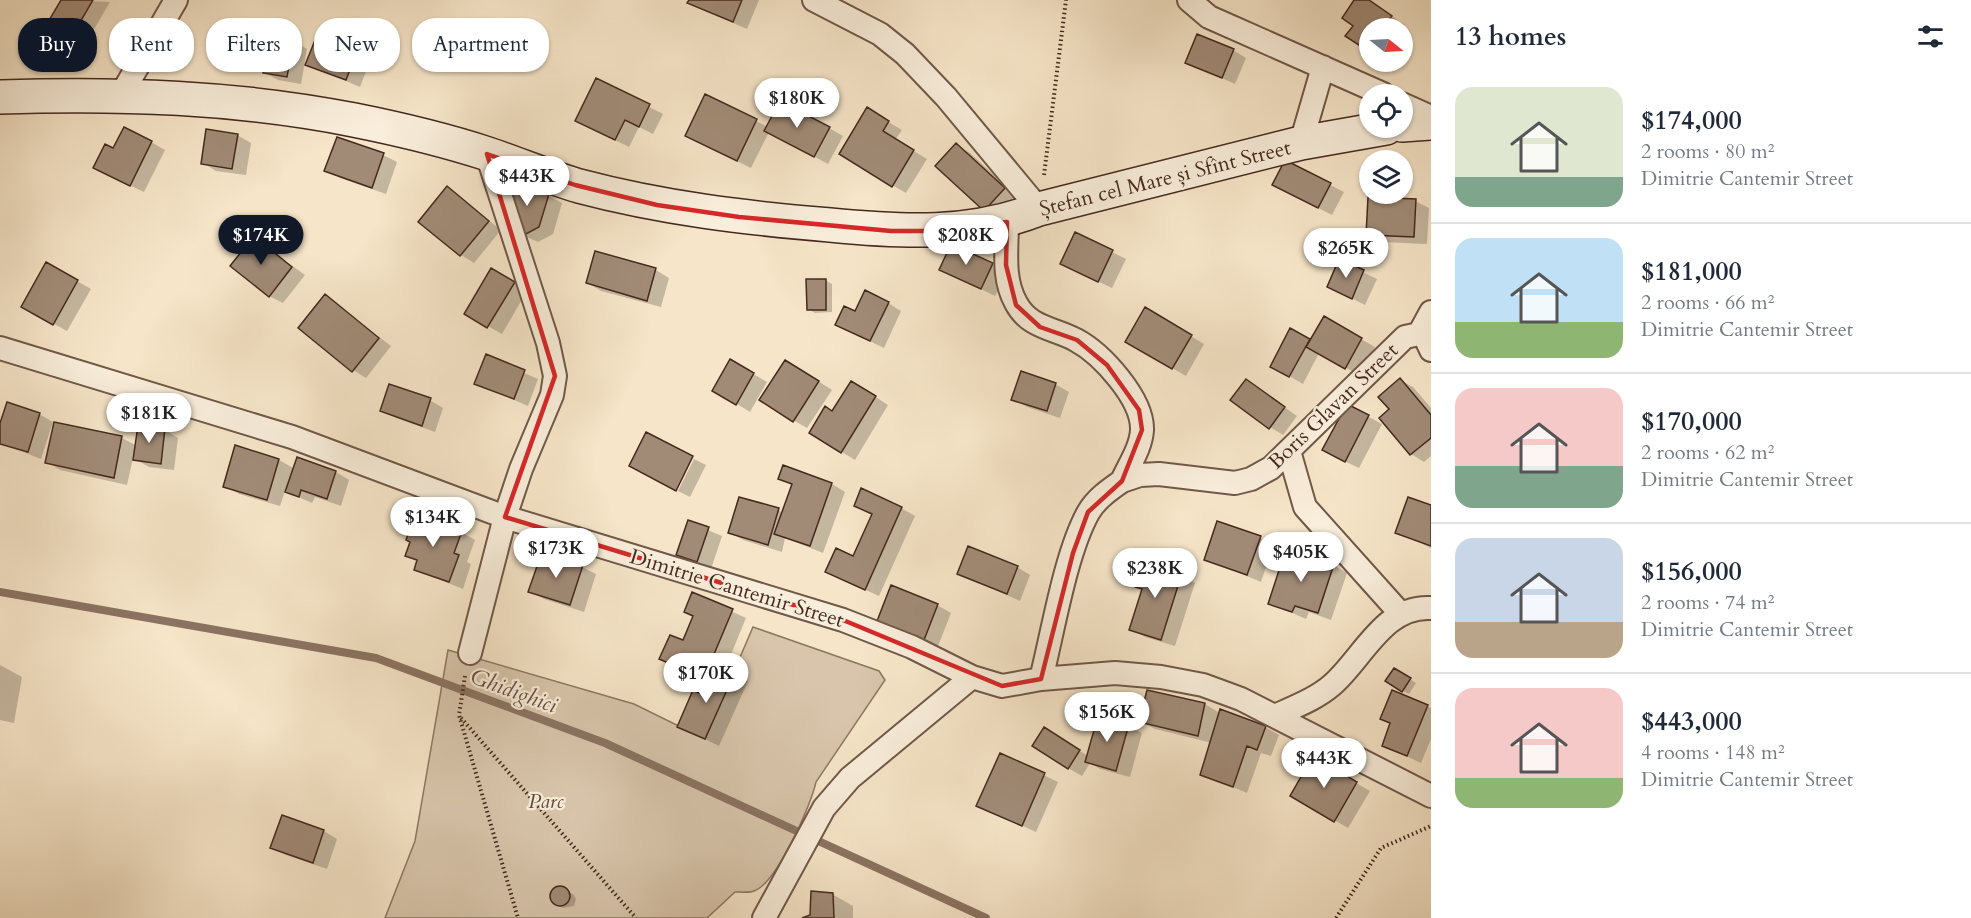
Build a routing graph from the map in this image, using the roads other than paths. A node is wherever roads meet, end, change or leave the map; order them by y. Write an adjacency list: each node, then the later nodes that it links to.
1 (176, 0): 6 (street)
2 (814, 0): 15 (street)
3 (1189, 0): 4 (street)
4 (1323, 67): 5 (street); 13 (street)
5 (1361, 84)
6 (121, 95): 7 (street, Ștefan cel Mare și Sfînt Street); 14 (street, Ștefan cel Mare și Sfînt Street)
7 (0, 97)
8 (1413, 109): 9 (street)
9 (1431, 117)
10 (1431, 123): 11 (street)
11 (1413, 124)
12 (1359, 132): 13 (street, Ștefan cel Mare și Sfînt Street)
13 (1301, 142): 15 (street, Ștefan cel Mare și Sfînt Street)
14 (487, 154): 16 (street, Ștefan cel Mare și Sfînt Street); 22 (street)
15 (1039, 209): 16 (street, Ștefan cel Mare și Sfînt Street)
16 (1008, 222): 21 (street)
17 (1431, 312): 18 (street)
18 (1425, 342): 20 (street, Boris Glavan Street)
19 (0, 348): 22 (street, Dimitrie Cantemir Street)
20 (1289, 451): 21 (street, Boris Glavan Street); 24 (street)
21 (1122, 481): 27 (street)
22 (505, 517): 25 (street); 26 (street, Dimitrie Cantemir Street)
23 (1431, 608): 24 (street)
24 (1400, 613): 28 (street)
25 (470, 653)
26 (972, 677): 27 (street, Dimitrie Cantemir Street); 30 (street)
27 (1041, 679): 28 (street, Dimitrie Cantemir Street)
28 (1275, 717): 29 (street, Dimitrie Cantemir Street)
29 (1431, 796)
30 (764, 918)

